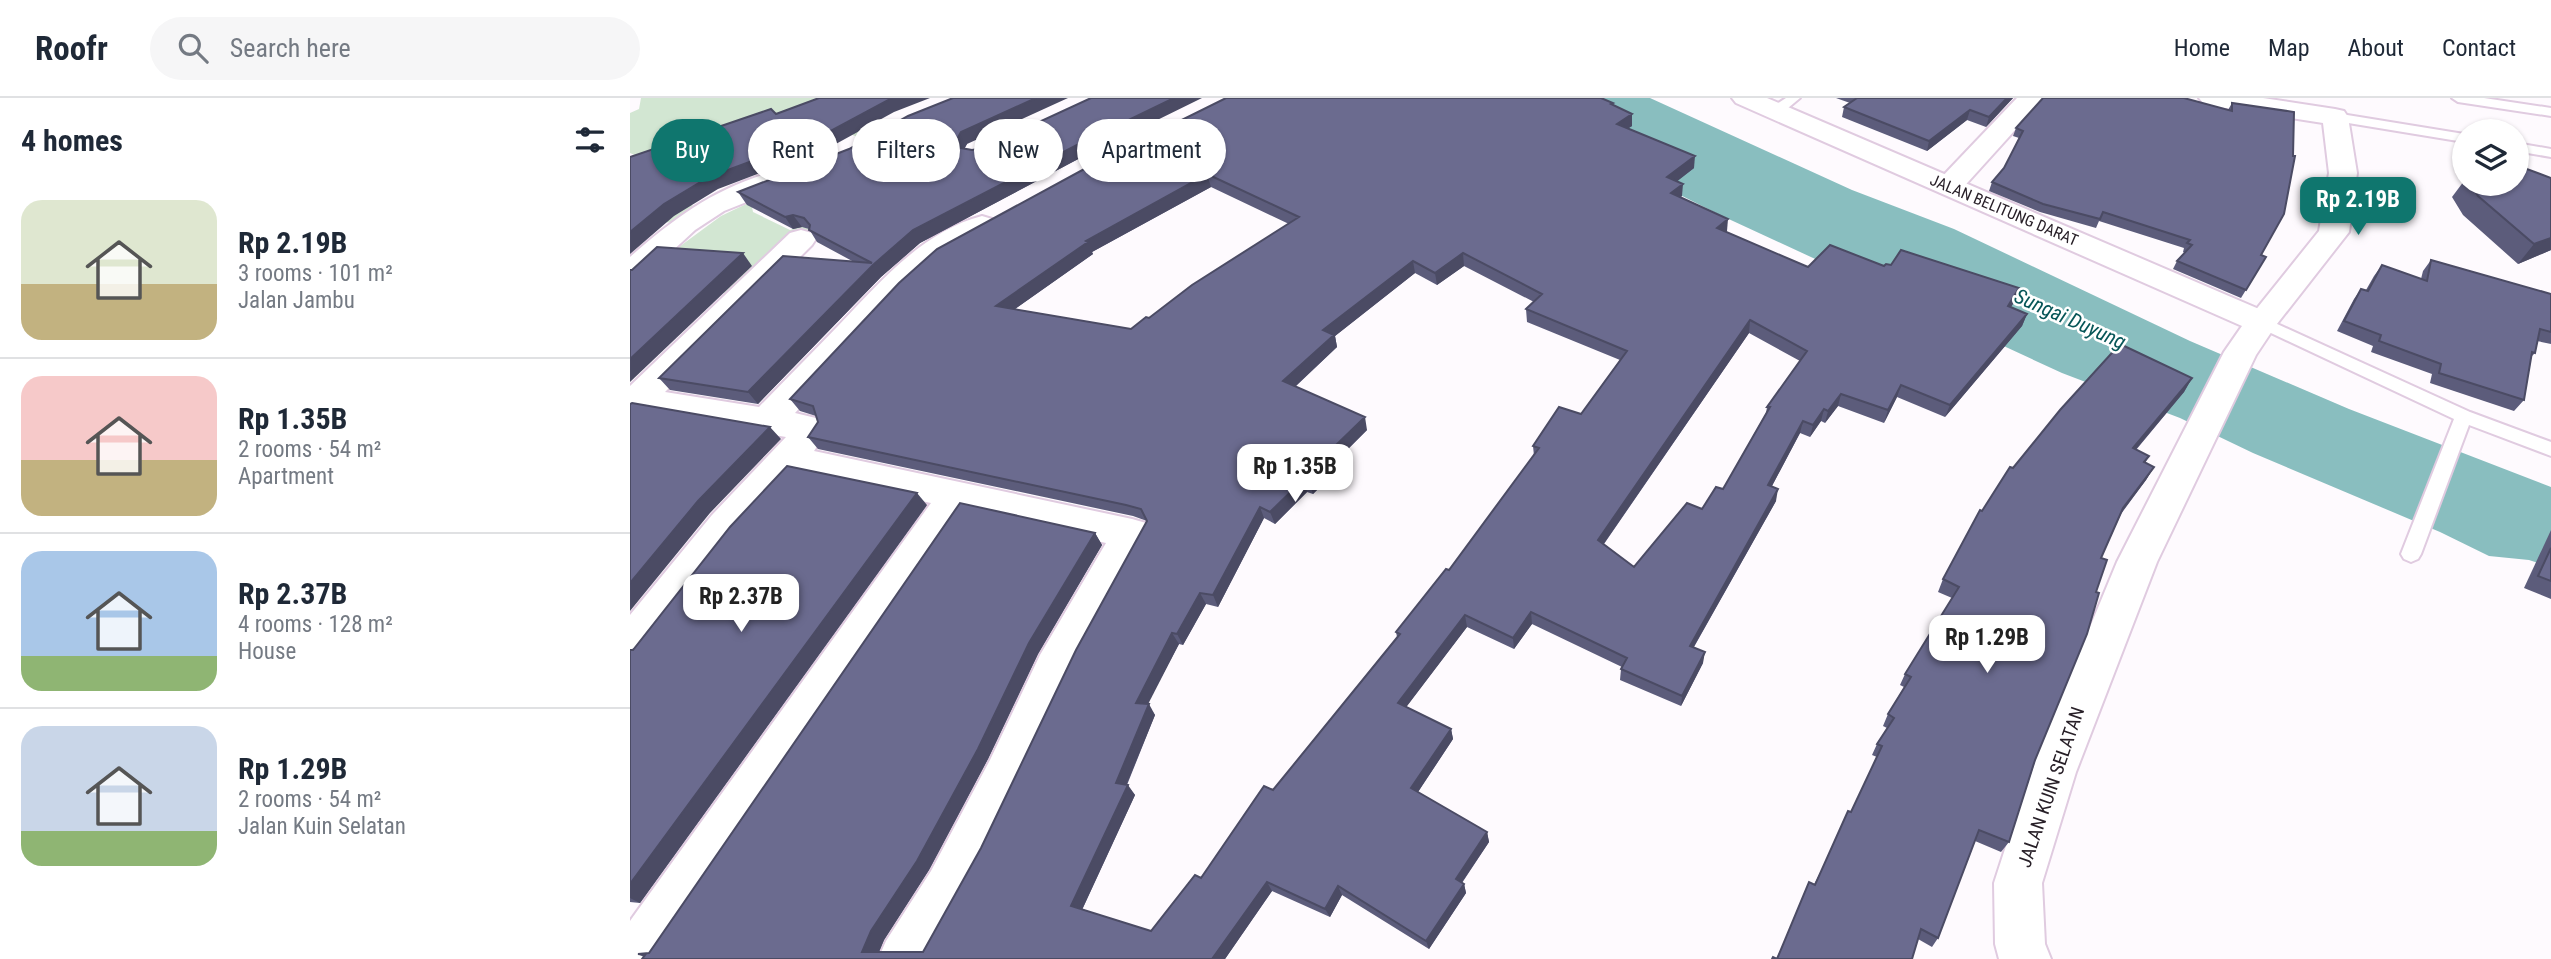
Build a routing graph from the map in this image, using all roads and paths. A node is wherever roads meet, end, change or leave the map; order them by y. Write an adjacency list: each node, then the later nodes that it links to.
1 (1745, 98): 5 (street, JALAN BELITUNG DARAT)
2 (2031, 98): 12 (street)
3 (2212, 98): 7 (street)
4 (2458, 98): 6 (lane)
5 (1786, 104): 12 (street, JALAN BELITUNG DARAT)
6 (2551, 112)
7 (2335, 117): 8 (lane); 16 (street, JALAN KUIN SELATAN)
8 (2452, 136)
9 (2529, 149): 10 (lane)
10 (2551, 153)
11 (772, 182): 15 (street)
12 (1949, 186): 16 (street, JALAN BELITUNG DARAT)
13 (1001, 215): 19 (street)
14 (801, 239): 17 (street)
15 (630, 273)
16 (2262, 322): 18 (lane); 27 (street, JALAN KUIN SELATAN)
17 (632, 401): 19 (street)
18 (2464, 416): 20 (lane); 23 (lane)
19 (768, 420): 21 (street)
20 (2551, 449)
21 (789, 460): 22 (street); 24 (street)
22 (958, 495): 25 (street); 26 (street)
23 (2411, 554)
24 (630, 646)
25 (634, 959)
26 (904, 959)
27 (2025, 959)

